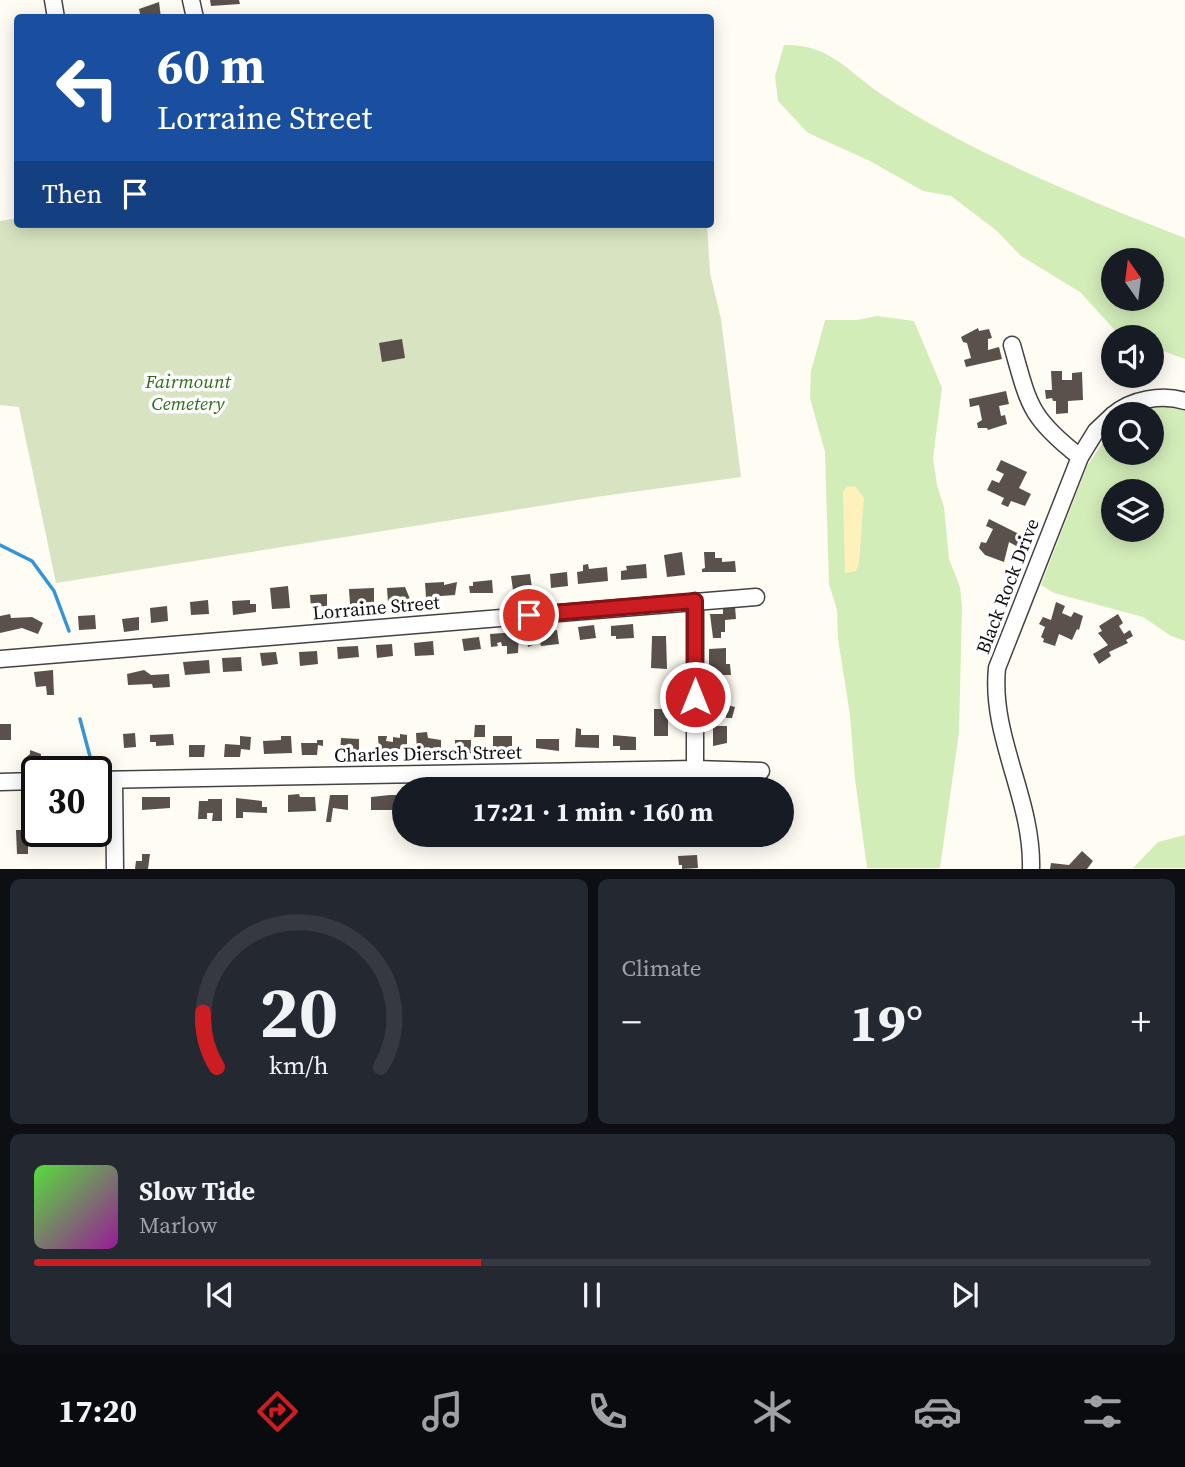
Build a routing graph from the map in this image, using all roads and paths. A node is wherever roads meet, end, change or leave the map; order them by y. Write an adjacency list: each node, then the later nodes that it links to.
1 (1012, 345): 5 (street)
2 (1185, 401): 3 (street, Black Rock Drive)
3 (1141, 402)
4 (1101, 426): 5 (street, Black Rock Drive)
5 (1080, 457): 15 (street, Black Rock Drive)
6 (756, 597): 7 (street, Lorraine Street)
7 (695, 601): 8 (street, Lorraine Street); 9 (street)
8 (0, 659)
9 (695, 769): 10 (street, Charles Diersch Street); 11 (street, Charles Diersch Street)
10 (761, 771)
11 (114, 780): 14 (street)
12 (21, 781): 13 (street)
13 (0, 782)
14 (116, 869)
15 (1031, 869)

